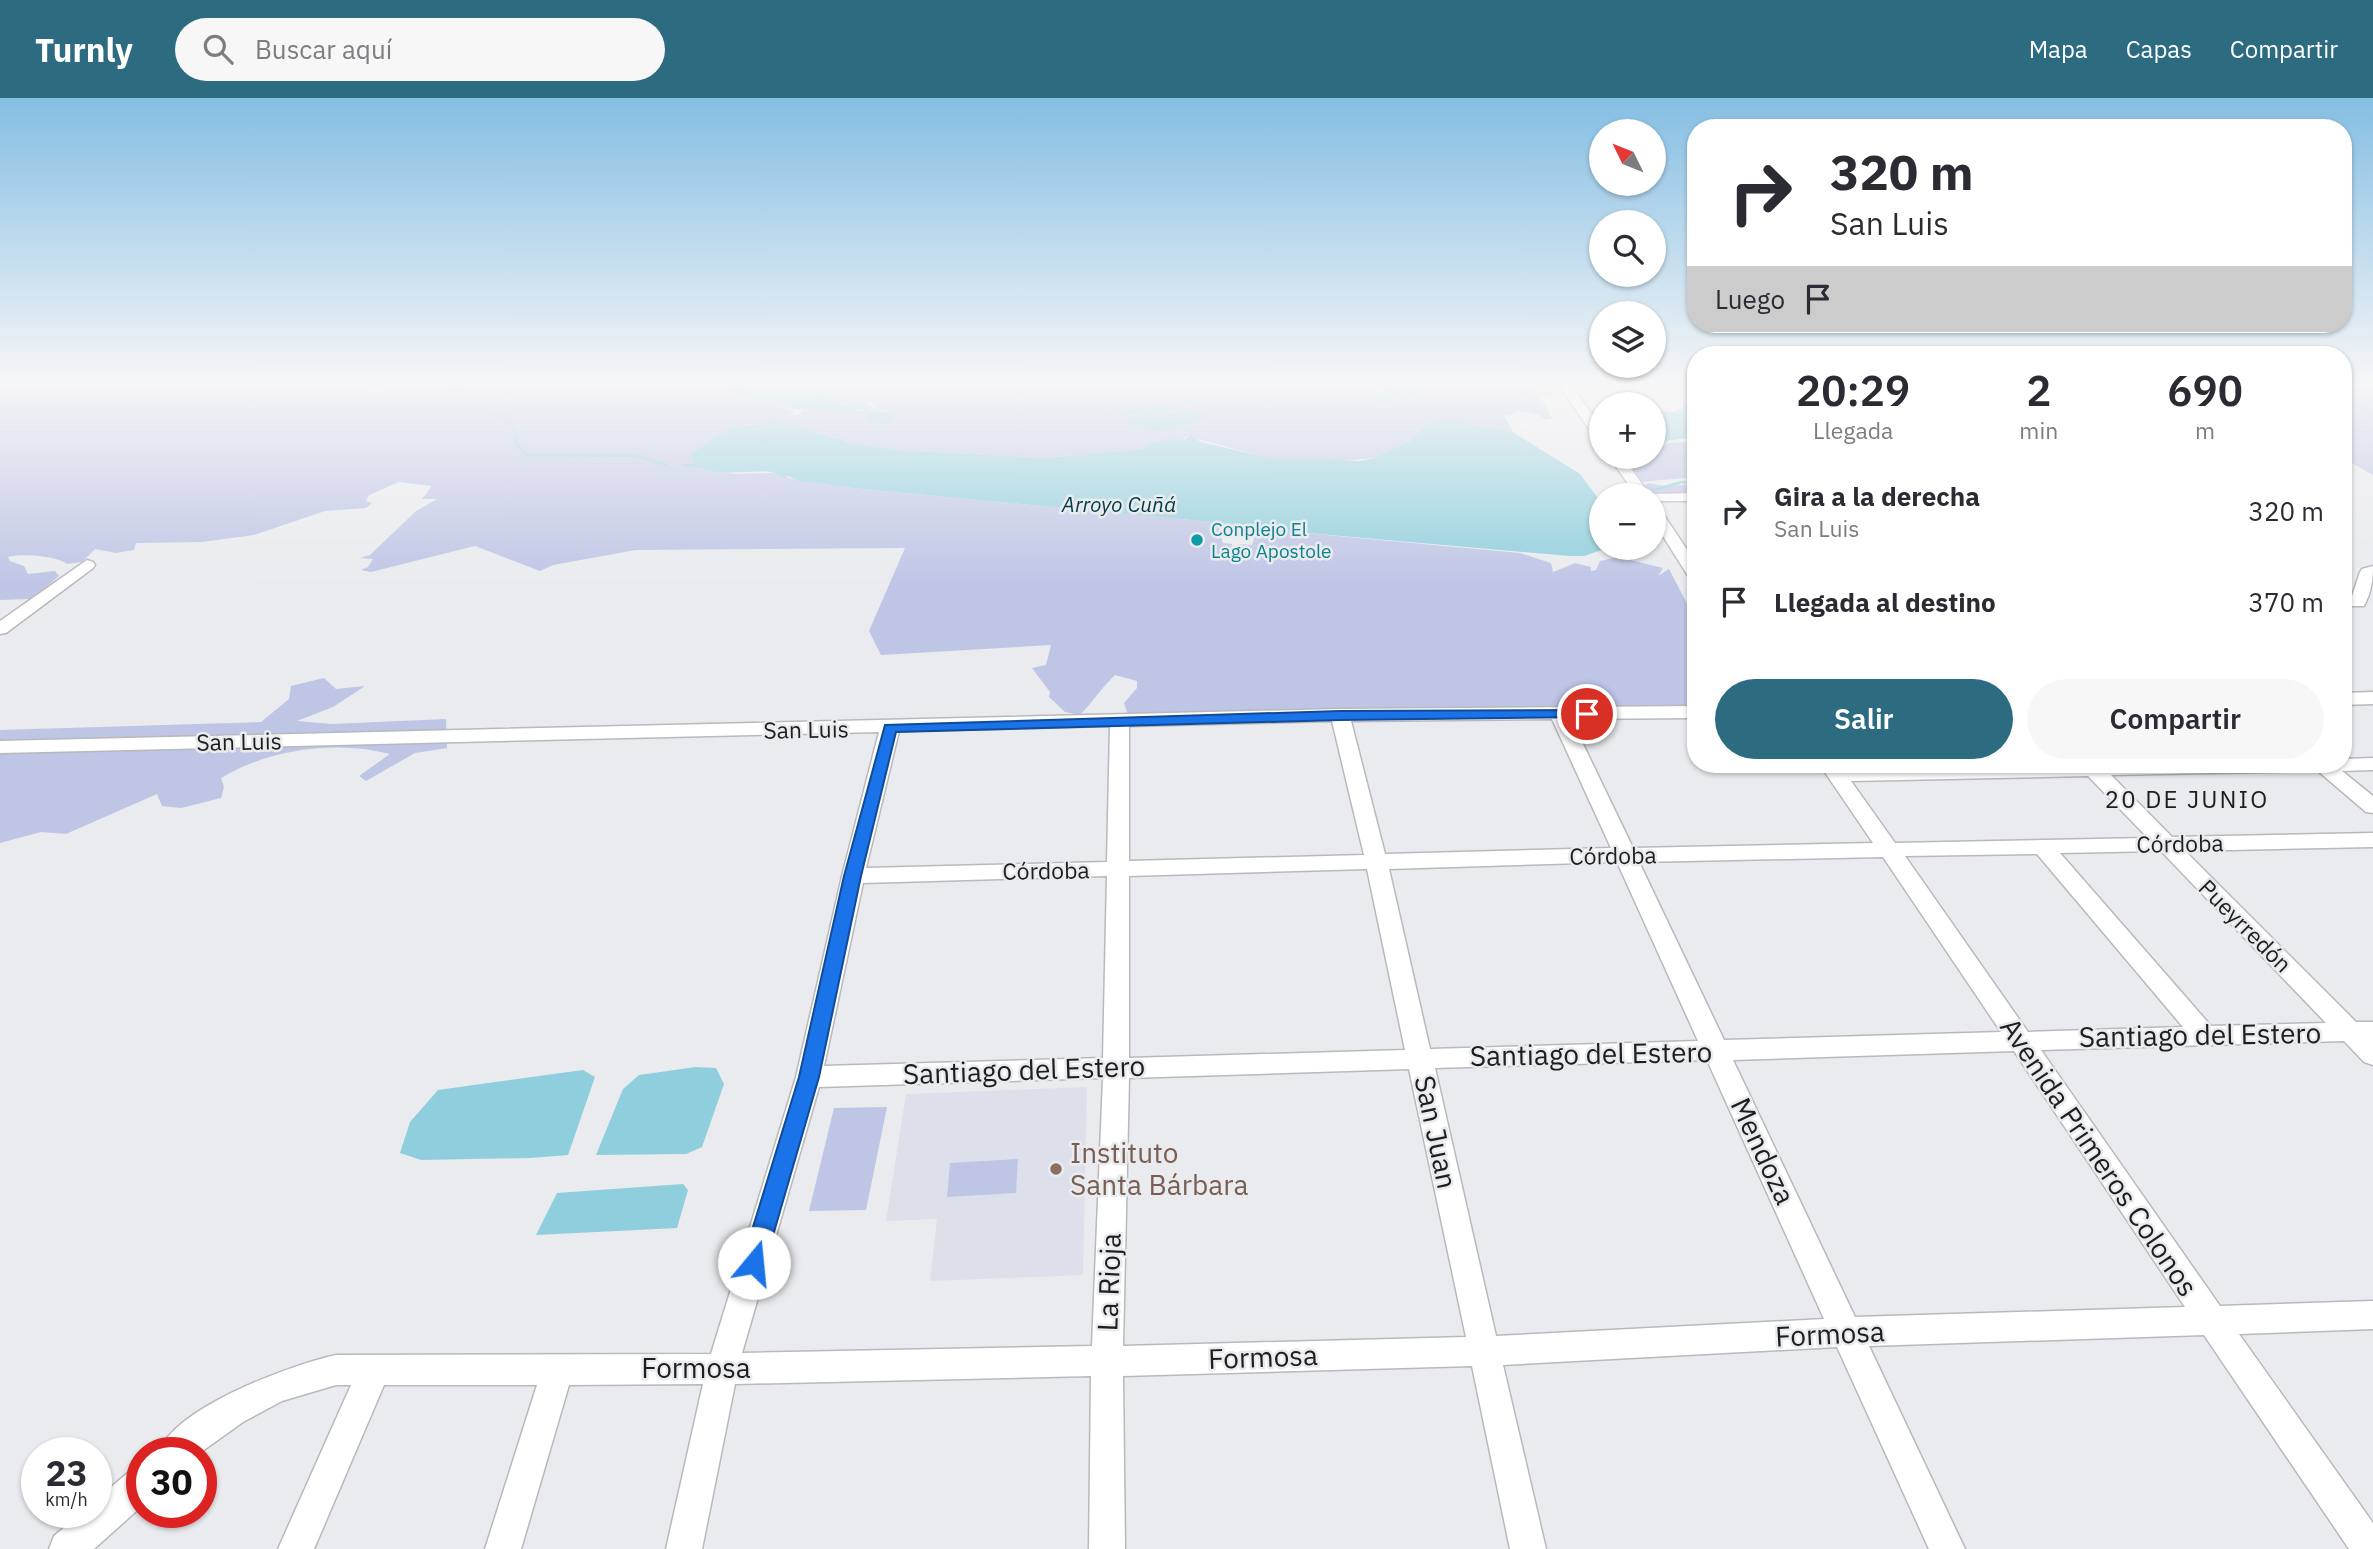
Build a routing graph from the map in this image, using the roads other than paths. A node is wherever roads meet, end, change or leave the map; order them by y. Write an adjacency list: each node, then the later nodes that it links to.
1 (1666, 497): 2 (street)
2 (1687, 497)
3 (1666, 530): 4 (street)
4 (1687, 562)
5 (87, 565): 8 (street)
6 (2373, 571): 7 (street)
7 (2354, 602)
8 (0, 629)
9 (2373, 698): 10 (street)
10 (2352, 699)
11 (1687, 712): 13 (street, San Luis)
12 (1340, 715): 13 (street, San Luis); 14 (street, San Luis); 28 (street, San Juan)
13 (1560, 715): 27 (street, Mendoza)
14 (1120, 720): 15 (street, San Luis); 29 (street, La Rioja)
15 (890, 728): 16 (street, San Luis); 30 (street)
16 (0, 747)
17 (2352, 764): 18 (street)
18 (2373, 764)
19 (1835, 773): 26 (street, Avenida Primeros Colonos)
20 (2098, 773): 24 (street, Pueyrredón)
21 (2333, 773): 22 (street)
22 (2373, 807)
23 (2373, 840): 24 (street, Córdoba)
24 (2165, 845): 25 (street, Córdoba); 31 (street, Pueyrredón)
25 (2043, 847): 26 (street, Córdoba); 32 (street)
26 (1887, 850): 27 (street, Córdoba); 33 (street, Avenida Primeros Colonos)
27 (1626, 855): 28 (street, Córdoba); 34 (street, Mendoza)
28 (1377, 862): 29 (street, Córdoba); 36 (street, San Juan)
29 (1119, 869): 30 (street, Córdoba); 37 (street, La Rioja)
30 (853, 876): 38 (street)
31 (2362, 1031): 32 (street, Santiago del Estero); 35 (street, Pueyrredón)
32 (2204, 1035): 33 (street, Santiago del Estero)
33 (2020, 1040): 34 (street, Santiago del Estero); 40 (street, Avenida Primeros Colonos)
34 (1717, 1052): 36 (street, Santiago del Estero); 41 (street, Mendoza)
35 (2373, 1055)
36 (1420, 1058): 37 (street, Santiago del Estero); 42 (street, San Juan)
37 (1116, 1067): 38 (street, Santiago del Estero); 43 (street, La Rioja)
38 (809, 1077): 45 (street)
39 (2373, 1315): 40 (street, Formosa)
40 (2210, 1320): 41 (street, Formosa); 56 (street, Avenida Primeros Colonos)
41 (1846, 1332): 42 (street, Formosa); 55 (street, Mendoza)
42 (1484, 1351): 43 (street, Formosa); 54 (street, San Juan)
43 (1107, 1361): 45 (street, Formosa); 53 (street, La Rioja)
44 (558, 1369): 45 (street, Formosa); 46 (street, Formosa); 51 (street)
45 (722, 1369): 52 (street)
46 (374, 1370): 47 (street, Formosa); 50 (street)
47 (193, 1437)
48 (126, 1497): 49 (street)
49 (67, 1549)
50 (296, 1549)
51 (503, 1549)
52 (684, 1549)
53 (1107, 1549)
54 (1528, 1549)
55 (1947, 1549)
56 (2370, 1549)

